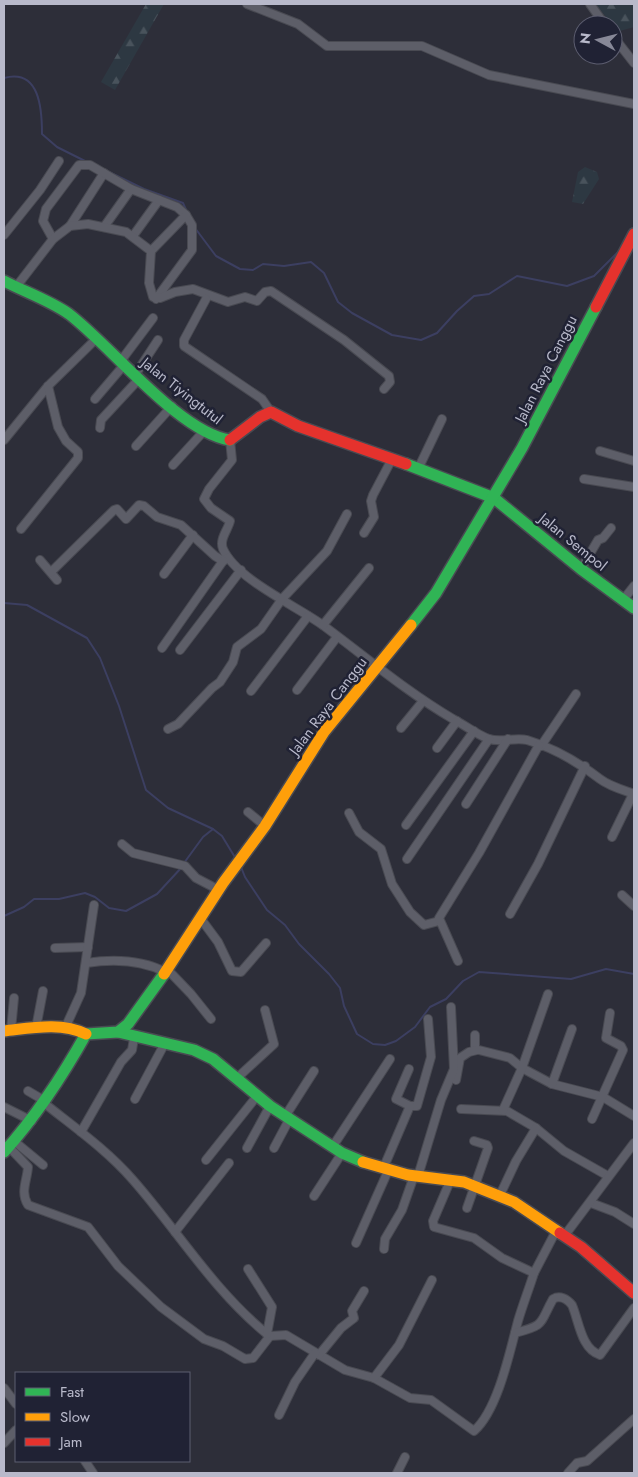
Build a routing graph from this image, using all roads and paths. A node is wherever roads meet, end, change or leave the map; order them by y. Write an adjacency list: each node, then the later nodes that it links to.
1 (246, 4): 6 (street)
2 (590, 4): 3 (street)
3 (598, 15)
4 (623, 49): 5 (street)
5 (634, 64)
6 (634, 104)
7 (59, 161): 14 (street)
8 (104, 173): 9 (street); 12 (street); 17 (street)
9 (131, 189): 10 (street); 13 (street)
10 (159, 200): 11 (street); 15 (street)
11 (186, 216): 18 (street); 21 (street)
12 (70, 226): 13 (street); 17 (street)
13 (104, 227): 15 (street)
14 (4, 235)
15 (133, 236): 18 (street)
16 (633, 237): 46 (street, Jalan Raya Canggu)
17 (53, 239): 20 (street)
18 (151, 251): 21 (street)
19 (4, 281): 20 (street, Jalan Tiyingtutul)
20 (16, 287): 24 (street, Jalan Tiyingtutul)
21 (156, 299): 29 (street)
22 (206, 299): 32 (street)
23 (153, 318): 26 (street)
24 (96, 340): 26 (street, Jalan Tiyingtutul); 28 (street)
25 (158, 340): 27 (street)
26 (122, 363): 27 (street, Jalan Tiyingtutul); 30 (street)
27 (137, 377): 31 (street, Jalan Tiyingtutul); 34 (street)
28 (48, 386): 36 (street); 49 (street)
29 (384, 390)
30 (95, 399)
31 (172, 406): 35 (street, Jalan Tiyingtutul); 38 (street)
32 (271, 412): 37 (street, Jalan Tiyingtutul); 40 (street)
33 (442, 419): 43 (street)
34 (100, 428)
35 (204, 431): 37 (street, Jalan Tiyingtutul); 42 (street)
36 (4, 440)
37 (230, 440): 52 (street)
38 (136, 446)
39 (600, 451): 41 (street)
40 (392, 458): 43 (street); 50 (street)
41 (634, 461)
42 (173, 465)
43 (419, 467): 46 (street)
44 (584, 479): 45 (street)
45 (634, 487)
46 (494, 498): 55 (street, Jalan Sempol); 69 (street, Jalan Raya Canggu)
47 (347, 514): 61 (street)
48 (611, 528): 55 (street)
49 (21, 529)
50 (364, 533)
51 (192, 535): 52 (street); 57 (street); 58 (street)
52 (226, 559): 56 (street); 67 (street)
53 (40, 560): 57 (street)
54 (369, 568): 65 (street)
55 (581, 569): 62 (street, Jalan Sempol)
56 (242, 570): 61 (street); 68 (street)
57 (51, 572): 59 (street)
58 (164, 574)
59 (57, 580)
60 (634, 586): 62 (street)
61 (282, 600): 64 (street); 76 (street)
62 (623, 600): 63 (street, Jalan Sempol)
63 (634, 608)
64 (308, 616): 65 (street); 71 (street)
65 (323, 626): 66 (street)
66 (337, 636): 69 (street); 70 (street)
67 (162, 648)
68 (180, 650)
69 (375, 666): 73 (street); 88 (street, Jalan Raya Canggu)
70 (297, 690)
71 (251, 691)
72 (576, 694): 80 (street)
73 (423, 701): 74 (street); 75 (street)
74 (457, 721): 77 (street); 81 (street)
75 (400, 728)
76 (168, 729)
77 (474, 731): 78 (street); 87 (street)
78 (489, 739): 79 (street); 91 (street)
79 (508, 740): 80 (street); 84 (street)
80 (540, 745): 82 (street); 98 (street)
81 (437, 748)
82 (585, 766): 83 (street); 96 (street)
83 (634, 794): 89 (street)
84 (466, 804)
85 (248, 812): 88 (street)
86 (349, 813): 98 (street)
87 (406, 824)
88 (265, 826): 92 (street, Jalan Raya Canggu)
89 (612, 837)
90 (122, 844): 92 (street)
91 (407, 859)
92 (219, 890): 97 (street, Jalan Raya Canggu)
93 (622, 895): 95 (street)
94 (94, 905): 100 (street)
95 (634, 906)
96 (510, 914)
97 (200, 919): 99 (street); 104 (street, Jalan Raya Canggu)
98 (439, 921): 102 (street)
99 (266, 943)
100 (88, 947): 101 (street); 103 (street)
101 (55, 948)
102 (458, 961)
103 (86, 963): 104 (street); 114 (street)
104 (166, 971): 111 (street); 113 (street, Jalan Raya Canggu)
105 (43, 991): 115 (street)
106 (548, 994): 125 (street)
107 (14, 998): 117 (street)
108 (451, 1007): 157 (street)
109 (265, 1010): 128 (street)
110 (610, 1013): 133 (street)
111 (211, 1019)
112 (428, 1019): 137 (street)
113 (128, 1024): 118 (street, Jalan Raya Canggu); 121 (street)
114 (66, 1026): 115 (street); 119 (street)
115 (36, 1028): 117 (street)
116 (572, 1029): 130 (street)
117 (7, 1030)
118 (118, 1032): 119 (street); 121 (street)
119 (86, 1034): 135 (street)
120 (475, 1036): 123 (street)
121 (137, 1038): 122 (street); 146 (street)
122 (165, 1043): 128 (street); 134 (street)
123 (478, 1050): 125 (street); 129 (street)
124 (390, 1059): 152 (street)
125 (522, 1068): 130 (street); 140 (street)
126 (408, 1069): 137 (street)
127 (314, 1071): 142 (street)
128 (237, 1078): 132 (street)
129 (456, 1080)
130 (552, 1084): 133 (street)
131 (28, 1091): 135 (street)
132 (257, 1096): 136 (street); 153 (street)
133 (603, 1097): 141 (street); 143 (street)
134 (135, 1099)
135 (44, 1102): 144 (street); 146 (street)
136 (270, 1106): 142 (street); 150 (street)
137 (410, 1106): 156 (street)
138 (4, 1107): 144 (street)
139 (461, 1109): 140 (street)
140 (503, 1110): 145 (street)
141 (634, 1116)
142 (288, 1117): 151 (street); 152 (street)
143 (592, 1119)
144 (32, 1121): 149 (street)
145 (536, 1128): 158 (street); 161 (street)
146 (81, 1132): 166 (street)
147 (474, 1141): 160 (street)
148 (634, 1142): 158 (street)
149 (9, 1147): 155 (street); 177 (street)
150 (247, 1148)
151 (274, 1148)
152 (338, 1149): 156 (street); 162 (street)
153 (206, 1160)
154 (229, 1163): 166 (street)
155 (42, 1165)
156 (386, 1170): 157 (street); 168 (street)
157 (416, 1176): 159 (street); 169 (street)
158 (608, 1176): 163 (street)
159 (452, 1180): 160 (street); 171 (street)
160 (474, 1185): 161 (street); 164 (street)
161 (500, 1195): 167 (street)
162 (314, 1196)
163 (590, 1203): 165 (street); 167 (street)
164 (467, 1208)
165 (634, 1224)
166 (175, 1232): 177 (street)
167 (561, 1232): 171 (street); 174 (street)
168 (356, 1243)
169 (384, 1249)
170 (248, 1268): 177 (street)
171 (534, 1273): 176 (street)
172 (432, 1280): 179 (street)
173 (364, 1291): 178 (street)
174 (634, 1293)
175 (634, 1308): 176 (street)
176 (515, 1333): 179 (street)
177 (269, 1335): 178 (street)
178 (317, 1354): 179 (street); 182 (street)
179 (374, 1378)
180 (4, 1388): 181 (street)
181 (15, 1403)
182 (279, 1415)
183 (634, 1419): 188 (street)
184 (15, 1431): 185 (street)
185 (4, 1443)
186 (405, 1457): 190 (street)
187 (86, 1462): 189 (street)
188 (570, 1471)
189 (93, 1473)
190 (397, 1473)

